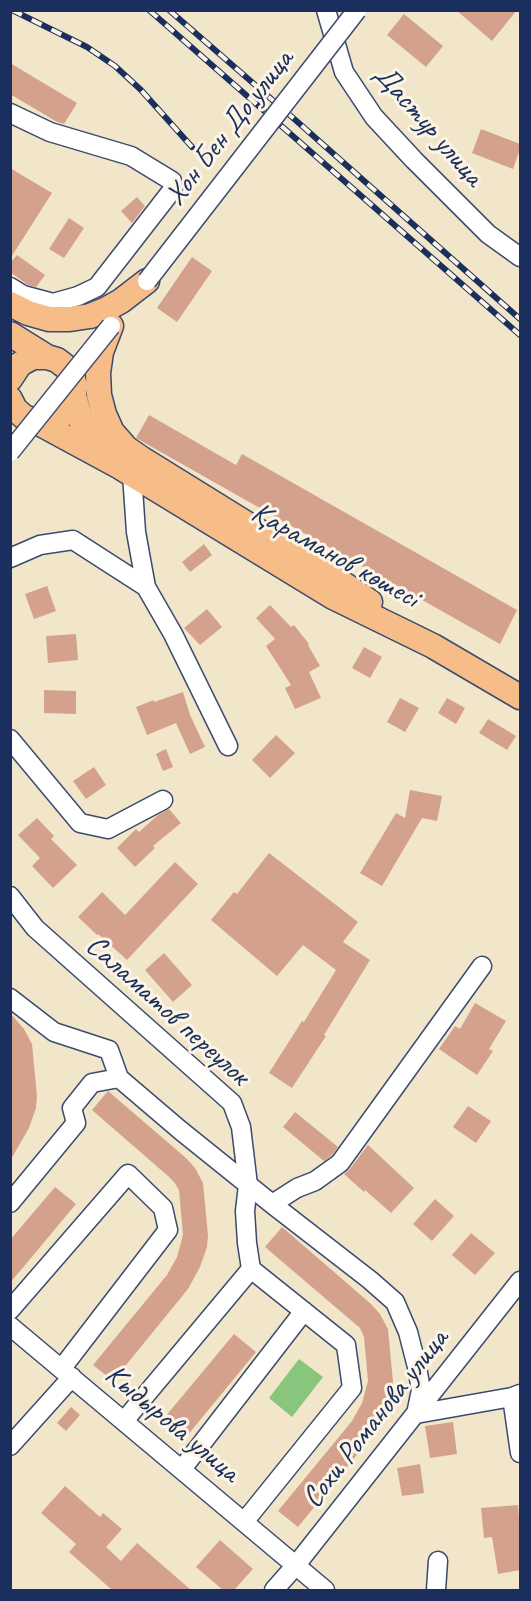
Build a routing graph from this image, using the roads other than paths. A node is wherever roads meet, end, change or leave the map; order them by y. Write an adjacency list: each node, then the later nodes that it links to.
1 (326, 10): 4 (street, Дастур улица)
2 (357, 10): 5 (street, Хон Бен До улица, bridge)
3 (10, 113): 6 (street)
4 (520, 257)
5 (147, 281): 7 (main road); 8 (street, Хон Бен До улица)
6 (10, 287)
7 (10, 304)
8 (111, 326): 13 (street, Хон Бен До улица, bridge); 17 (main road)
9 (10, 334): 10 (main road)
10 (47, 357): 11 (main road); 12 (main road)
11 (74, 396): 12 (main road); 14 (main road)
12 (16, 397): 14 (main road)
13 (10, 452)
14 (126, 471): 16 (street); 17 (main road, Қараманов көшесі)
15 (10, 558): 16 (street)
16 (146, 588): 20 (street)
17 (434, 646): 18 (main road, Қараманов көшесі)
18 (520, 697)
19 (10, 739): 21 (street)
20 (228, 746)
21 (163, 800)
22 (10, 896): 26 (street, Саламатов переулок)
23 (482, 966): 28 (street)
24 (10, 998): 25 (street)
25 (119, 1078): 26 (street); 27 (street)
26 (248, 1185): 28 (street); 29 (street, Саламатов переулок)
27 (10, 1203)
28 (272, 1204): 36 (street)
29 (251, 1269): 32 (street); 37 (street)
30 (520, 1281): 36 (street, Сохи Романова улица)
31 (10, 1310): 34 (street)
32 (304, 1311): 40 (street); 41 (street)
33 (14, 1334): 34 (street, Кыдырова улица)
34 (67, 1372): 37 (street, Кыдырова улица); 38 (street)
35 (516, 1395): 36 (street); 39 (street)
36 (416, 1414): 43 (street, Сохи Романова улица)
37 (124, 1421): 40 (street, Кыдырова улица)
38 (15, 1433)
39 (520, 1453)
40 (182, 1469): 41 (street, Кыдырова улица)
41 (244, 1522): 43 (street, Кыдырова улица)
42 (438, 1561): 46 (street)
43 (296, 1566): 44 (street, Сохи Романова улица); 45 (street, Кыдырова улица)
44 (274, 1590)
45 (325, 1590)
46 (436, 1590)

